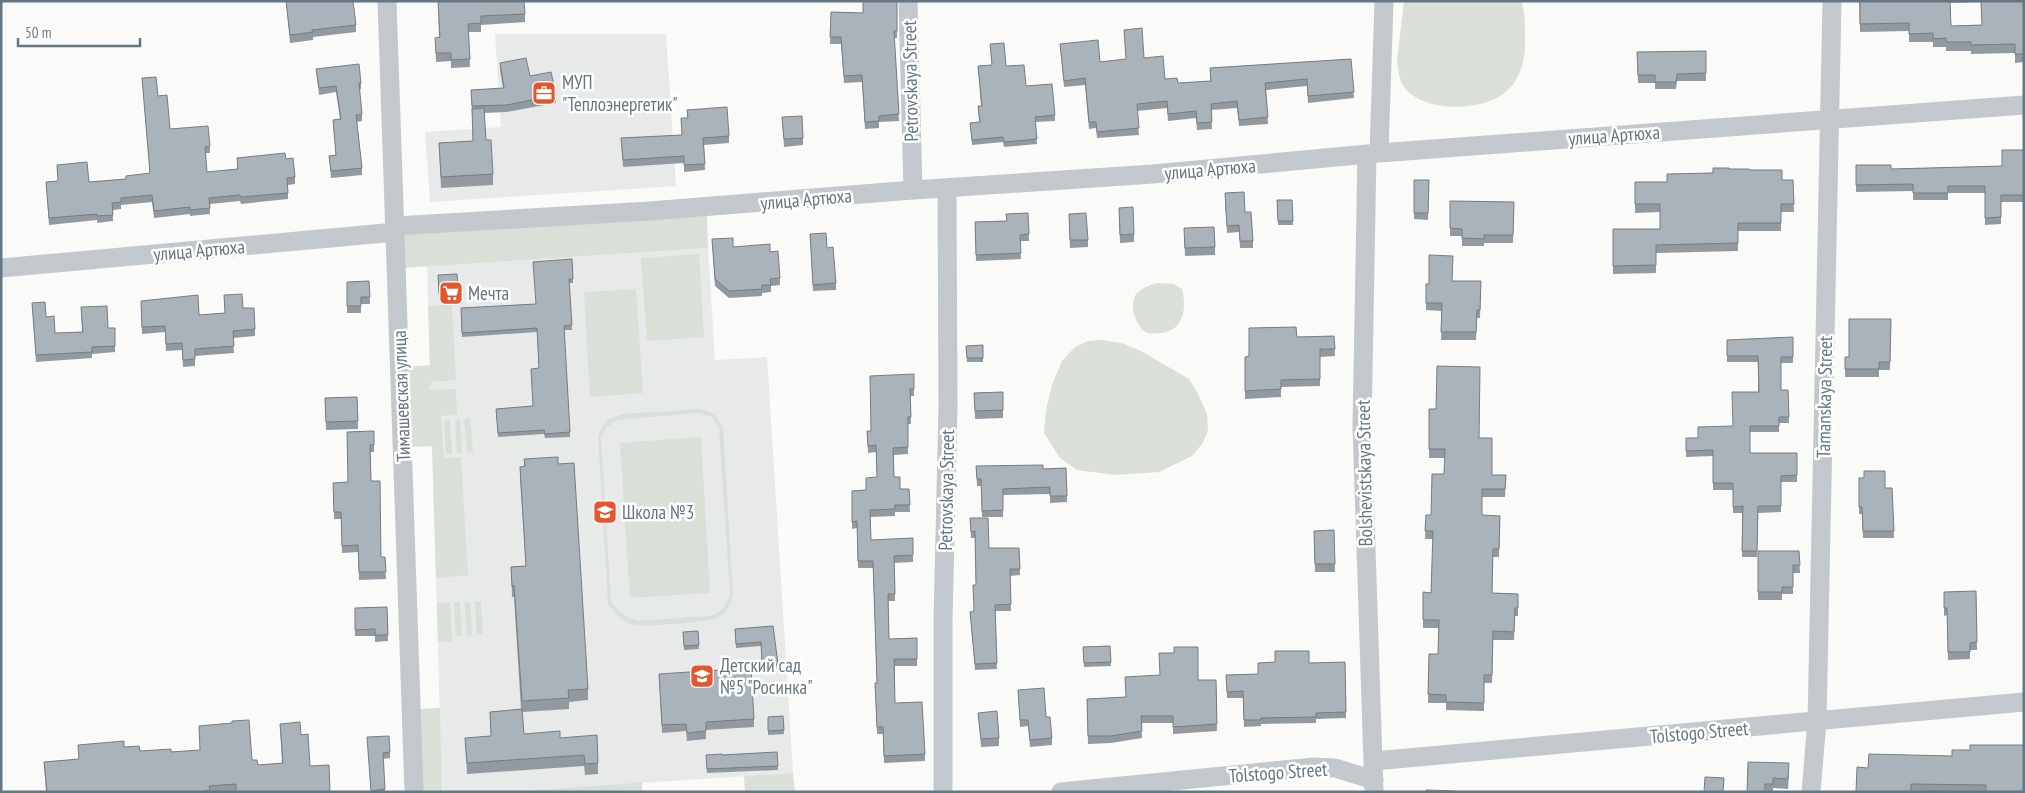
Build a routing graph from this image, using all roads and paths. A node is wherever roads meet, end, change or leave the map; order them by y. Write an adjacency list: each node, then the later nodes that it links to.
1 (387, 1): 10 (street, Тимашевская улица)
2 (908, 1): 9 (street, Petrovskaya Street)
3 (1384, 1): 7 (street, Bolshevistskaya Street)
4 (1832, 1): 6 (street, Tamanskaya Street)
5 (2024, 105): 6 (street, улица Артюха)
6 (1829, 119): 7 (street, улица Артюха); 13 (street, Tamanskaya Street)
7 (1373, 154): 8 (street, улица Артюха); 14 (street, Bolshevistskaya Street)
8 (947, 188): 9 (street, улица Артюха); 16 (street, Petrovskaya Street)
9 (913, 190): 10 (street, улица Артюха)
10 (396, 229): 11 (street, улица Артюха); 17 (street, Тимашевская улица)
11 (1, 268)
12 (2024, 702): 13 (street, Tolstogo Street)
13 (1817, 721): 14 (street, Tolstogo Street); 20 (street, Tamanskaya Street)
14 (1374, 761): 15 (street, Bolshevistskaya Street)
15 (1374, 786): 19 (street, Tolstogo Street)
16 (942, 791): 18 (street)
17 (414, 792)
18 (933, 792)
19 (1061, 792)
20 (1812, 792)

